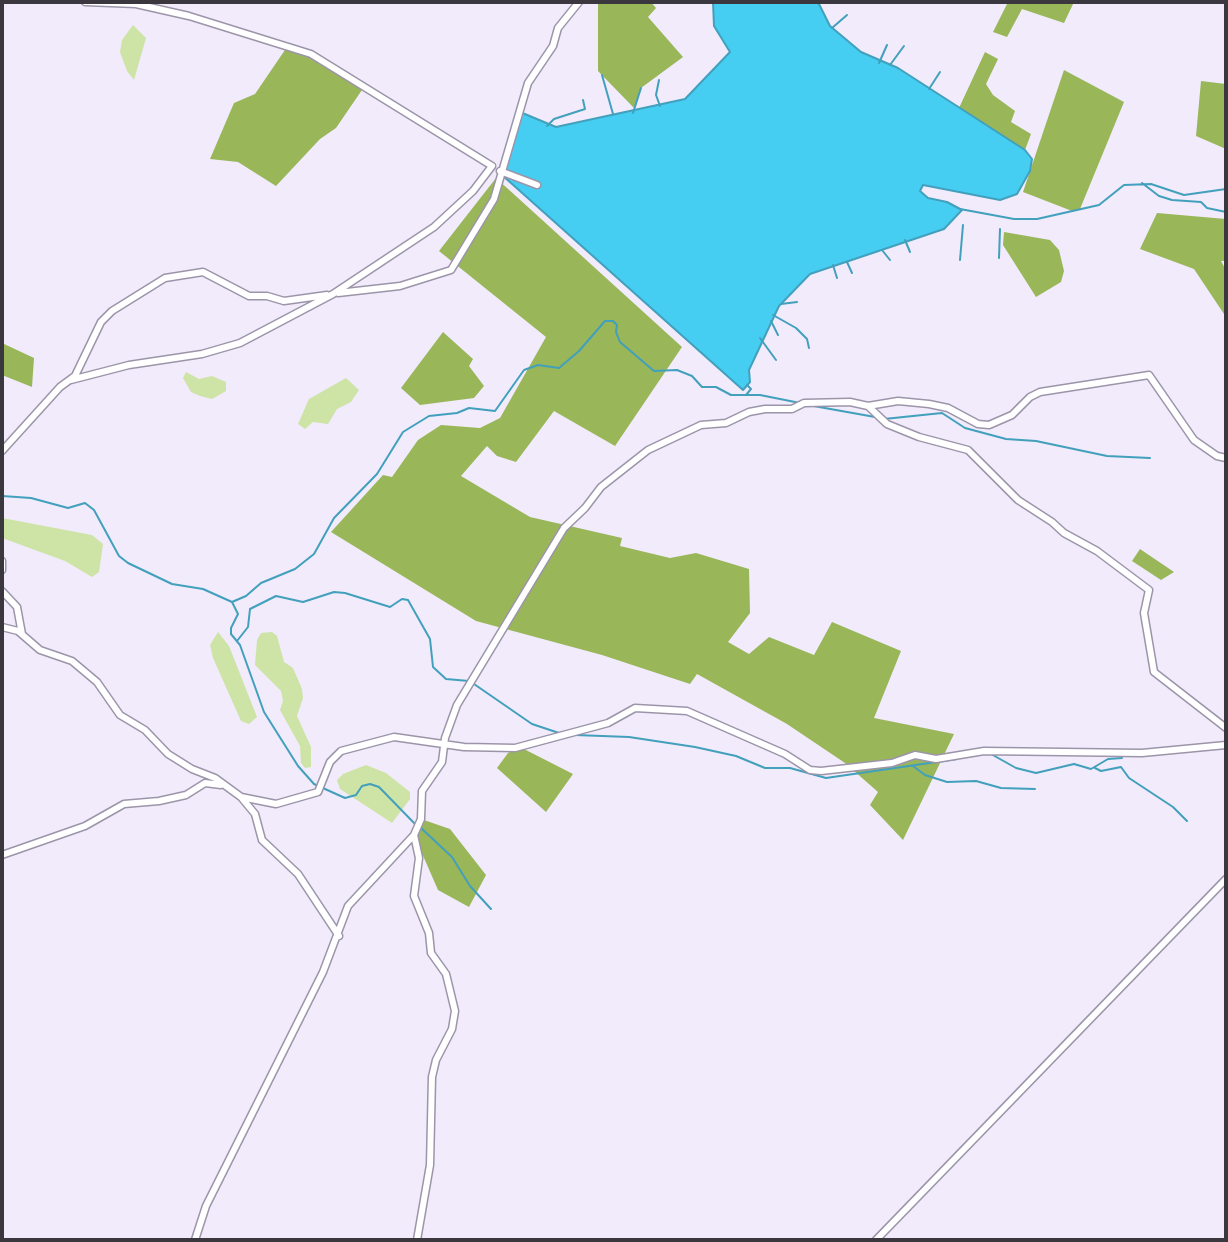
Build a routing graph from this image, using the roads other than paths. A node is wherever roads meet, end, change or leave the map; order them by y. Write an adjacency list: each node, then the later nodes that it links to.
1 (85, 2): 3 (street)
2 (579, 2): 4 (street)
3 (492, 166): 4 (street); 6 (street)
4 (501, 172): 5 (street); 6 (street)
5 (537, 185)
6 (333, 294): 7 (street); 7 (street)
7 (71, 380): 9 (street)
8 (868, 406): 10 (street); 16 (street); 17 (street)
9 (2, 451)
10 (1226, 458)
11 (2, 561): 12 (street)
12 (2, 570)
13 (2, 591): 15 (street)
14 (2, 627): 15 (street)
15 (22, 634): 19 (street)
16 (1226, 728)
17 (444, 744): 18 (street); 20 (street); 21 (street)
18 (1226, 745)
19 (226, 787): 20 (street); 22 (street)
20 (241, 797): 24 (street)
21 (414, 835): 24 (street); 26 (street)
22 (2, 855)
23 (1226, 879): 27 (street)
24 (339, 936): 25 (street)
25 (195, 1240)
26 (417, 1240)
27 (876, 1240)

